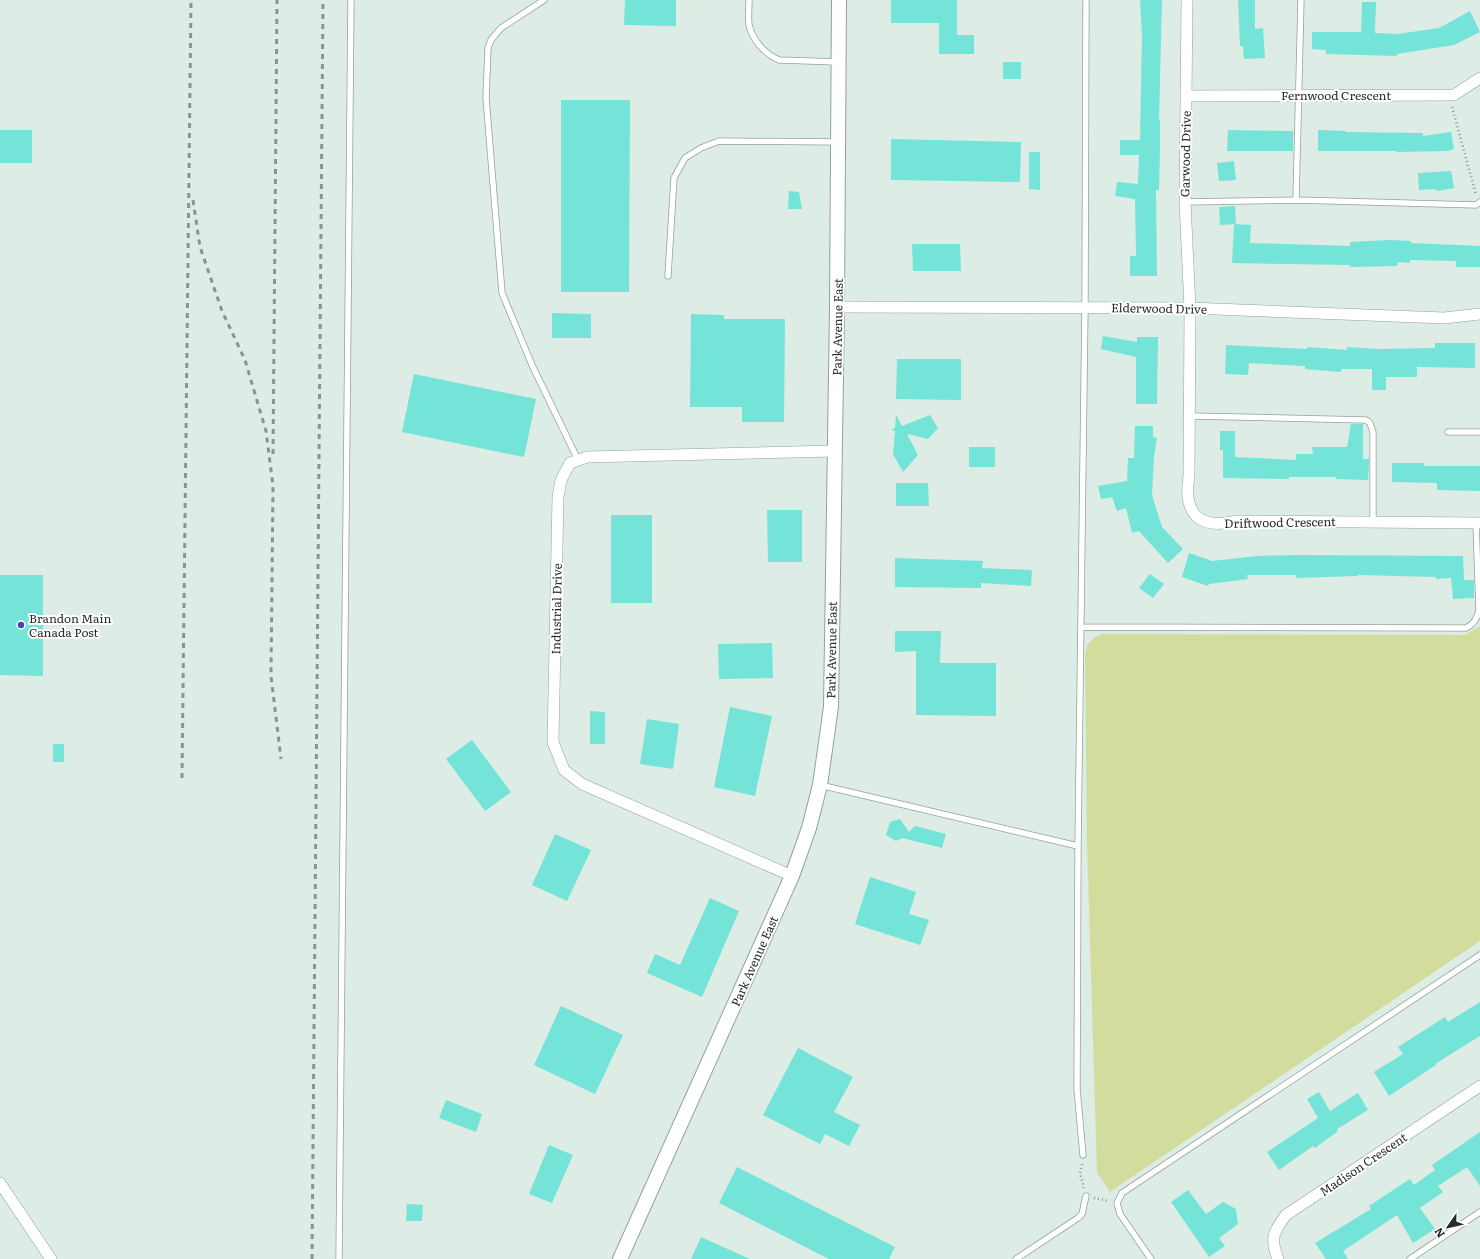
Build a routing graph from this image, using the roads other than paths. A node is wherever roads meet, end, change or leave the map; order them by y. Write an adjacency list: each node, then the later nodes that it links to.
1 (351, 0): 39 (lane)
2 (544, 0): 25 (lane)
3 (749, 0): 8 (lane)
4 (839, 0): 8 (street, Park Avenue East)
5 (1086, 0): 18 (lane)
6 (1187, 0): 10 (street, Garwood Drive)
7 (1301, 0): 11 (lane)
8 (839, 62): 12 (street, Park Avenue East)
9 (1480, 78): 11 (street, Fernwood Crescent)
10 (1186, 96): 11 (street, Fernwood Crescent); 14 (street, Garwood Drive)
11 (1298, 96): 13 (lane)
12 (838, 142): 16 (lane); 17 (street, Park Avenue East)
13 (1296, 200): 14 (lane); 15 (lane)
14 (1185, 202): 19 (street, Garwood Drive)
15 (1479, 203)
16 (668, 276)
17 (837, 307): 18 (street, Elderwood Drive); 24 (street, Park Avenue East)
18 (1085, 307): 19 (street, Elderwood Drive); 28 (lane)
19 (1190, 308): 20 (street, Elderwood Drive); 21 (street, Driftwood Crescent)
20 (1480, 314)
21 (1190, 416): 26 (lane); 26 (street, Driftwood Crescent)
22 (1448, 432): 23 (lane)
23 (1480, 432)
24 (834, 451): 25 (street); 29 (street, Park Avenue East)
25 (578, 460): 31 (street, Industrial Drive)
26 (1373, 521): 27 (street, Driftwood Crescent)
27 (1478, 523): 28 (lane)
28 (1082, 627): 30 (lane)
29 (820, 785): 30 (lane); 31 (street, Park Avenue East)
30 (1078, 846): 34 (lane)
31 (792, 876): 40 (street, Park Avenue East)
32 (1480, 955): 42 (lane)
33 (1480, 1086): 43 (street, Madison Crescent)
34 (1083, 1156)
35 (0, 1183): 38 (street)
36 (1086, 1196): 41 (lane)
37 (1480, 1212): 44 (lane)
38 (51, 1259)
39 (339, 1259)
40 (620, 1259)
41 (1016, 1259)
42 (1151, 1259)
43 (1278, 1259)
44 (1410, 1259)

